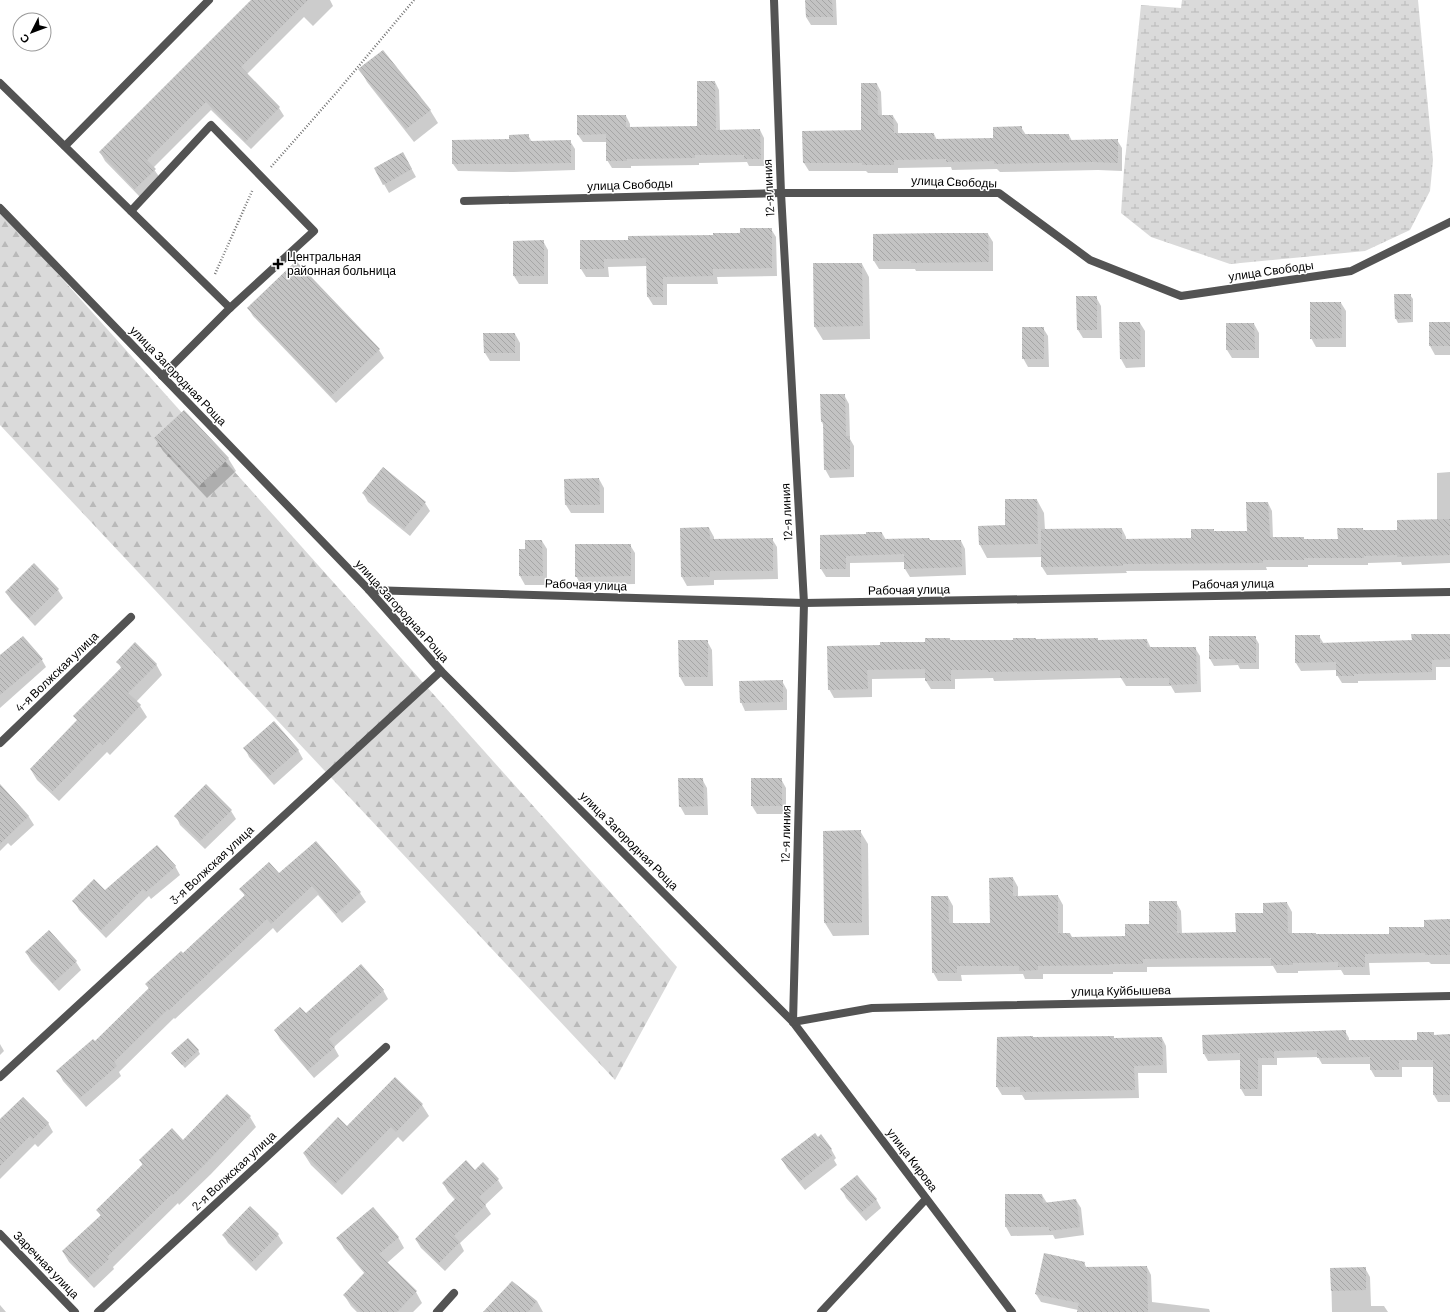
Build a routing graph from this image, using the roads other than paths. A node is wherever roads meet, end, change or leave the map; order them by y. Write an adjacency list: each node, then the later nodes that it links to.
1 (209, 0): 4 (street)
2 (774, 0): 5 (street, 12-я линия)
3 (0, 83): 4 (street)
4 (65, 146): 8 (street)
5 (781, 193): 6 (street, улица Свободы); 9 (street, улица Свободы); 14 (street, 12-я линия)
6 (464, 201)
7 (0, 208): 11 (street, улица Загородная Роща)
8 (131, 211): 10 (street); 10 (street)
9 (1450, 222)
10 (230, 308): 11 (street)
11 (162, 376): 12 (street, улица Загородная Роща)
12 (369, 590): 14 (street, Рабочая улица); 16 (street, улица Загородная Роща)
13 (1450, 592): 14 (street, Рабочая улица)
14 (804, 604): 19 (street, 12-я линия)
15 (131, 617): 17 (street, 4-я Волжская улица)
16 (441, 671): 19 (street, улица Загородная Роща); 21 (street, 3-я Волжская улица)
17 (0, 743)
18 (1450, 996): 19 (street, улица Куйбышева)
19 (793, 1022): 22 (street, улица Кирова)
20 (386, 1047): 27 (street, 2-я Волжская улица)
21 (0, 1078)
22 (926, 1199): 25 (street); 29 (street, улица Кирова)
23 (0, 1234): 26 (street, Заречная улица)
24 (454, 1293): 28 (street)
25 (826, 1310)
26 (75, 1312)
27 (98, 1312)
28 (437, 1312)
29 (1012, 1312)

